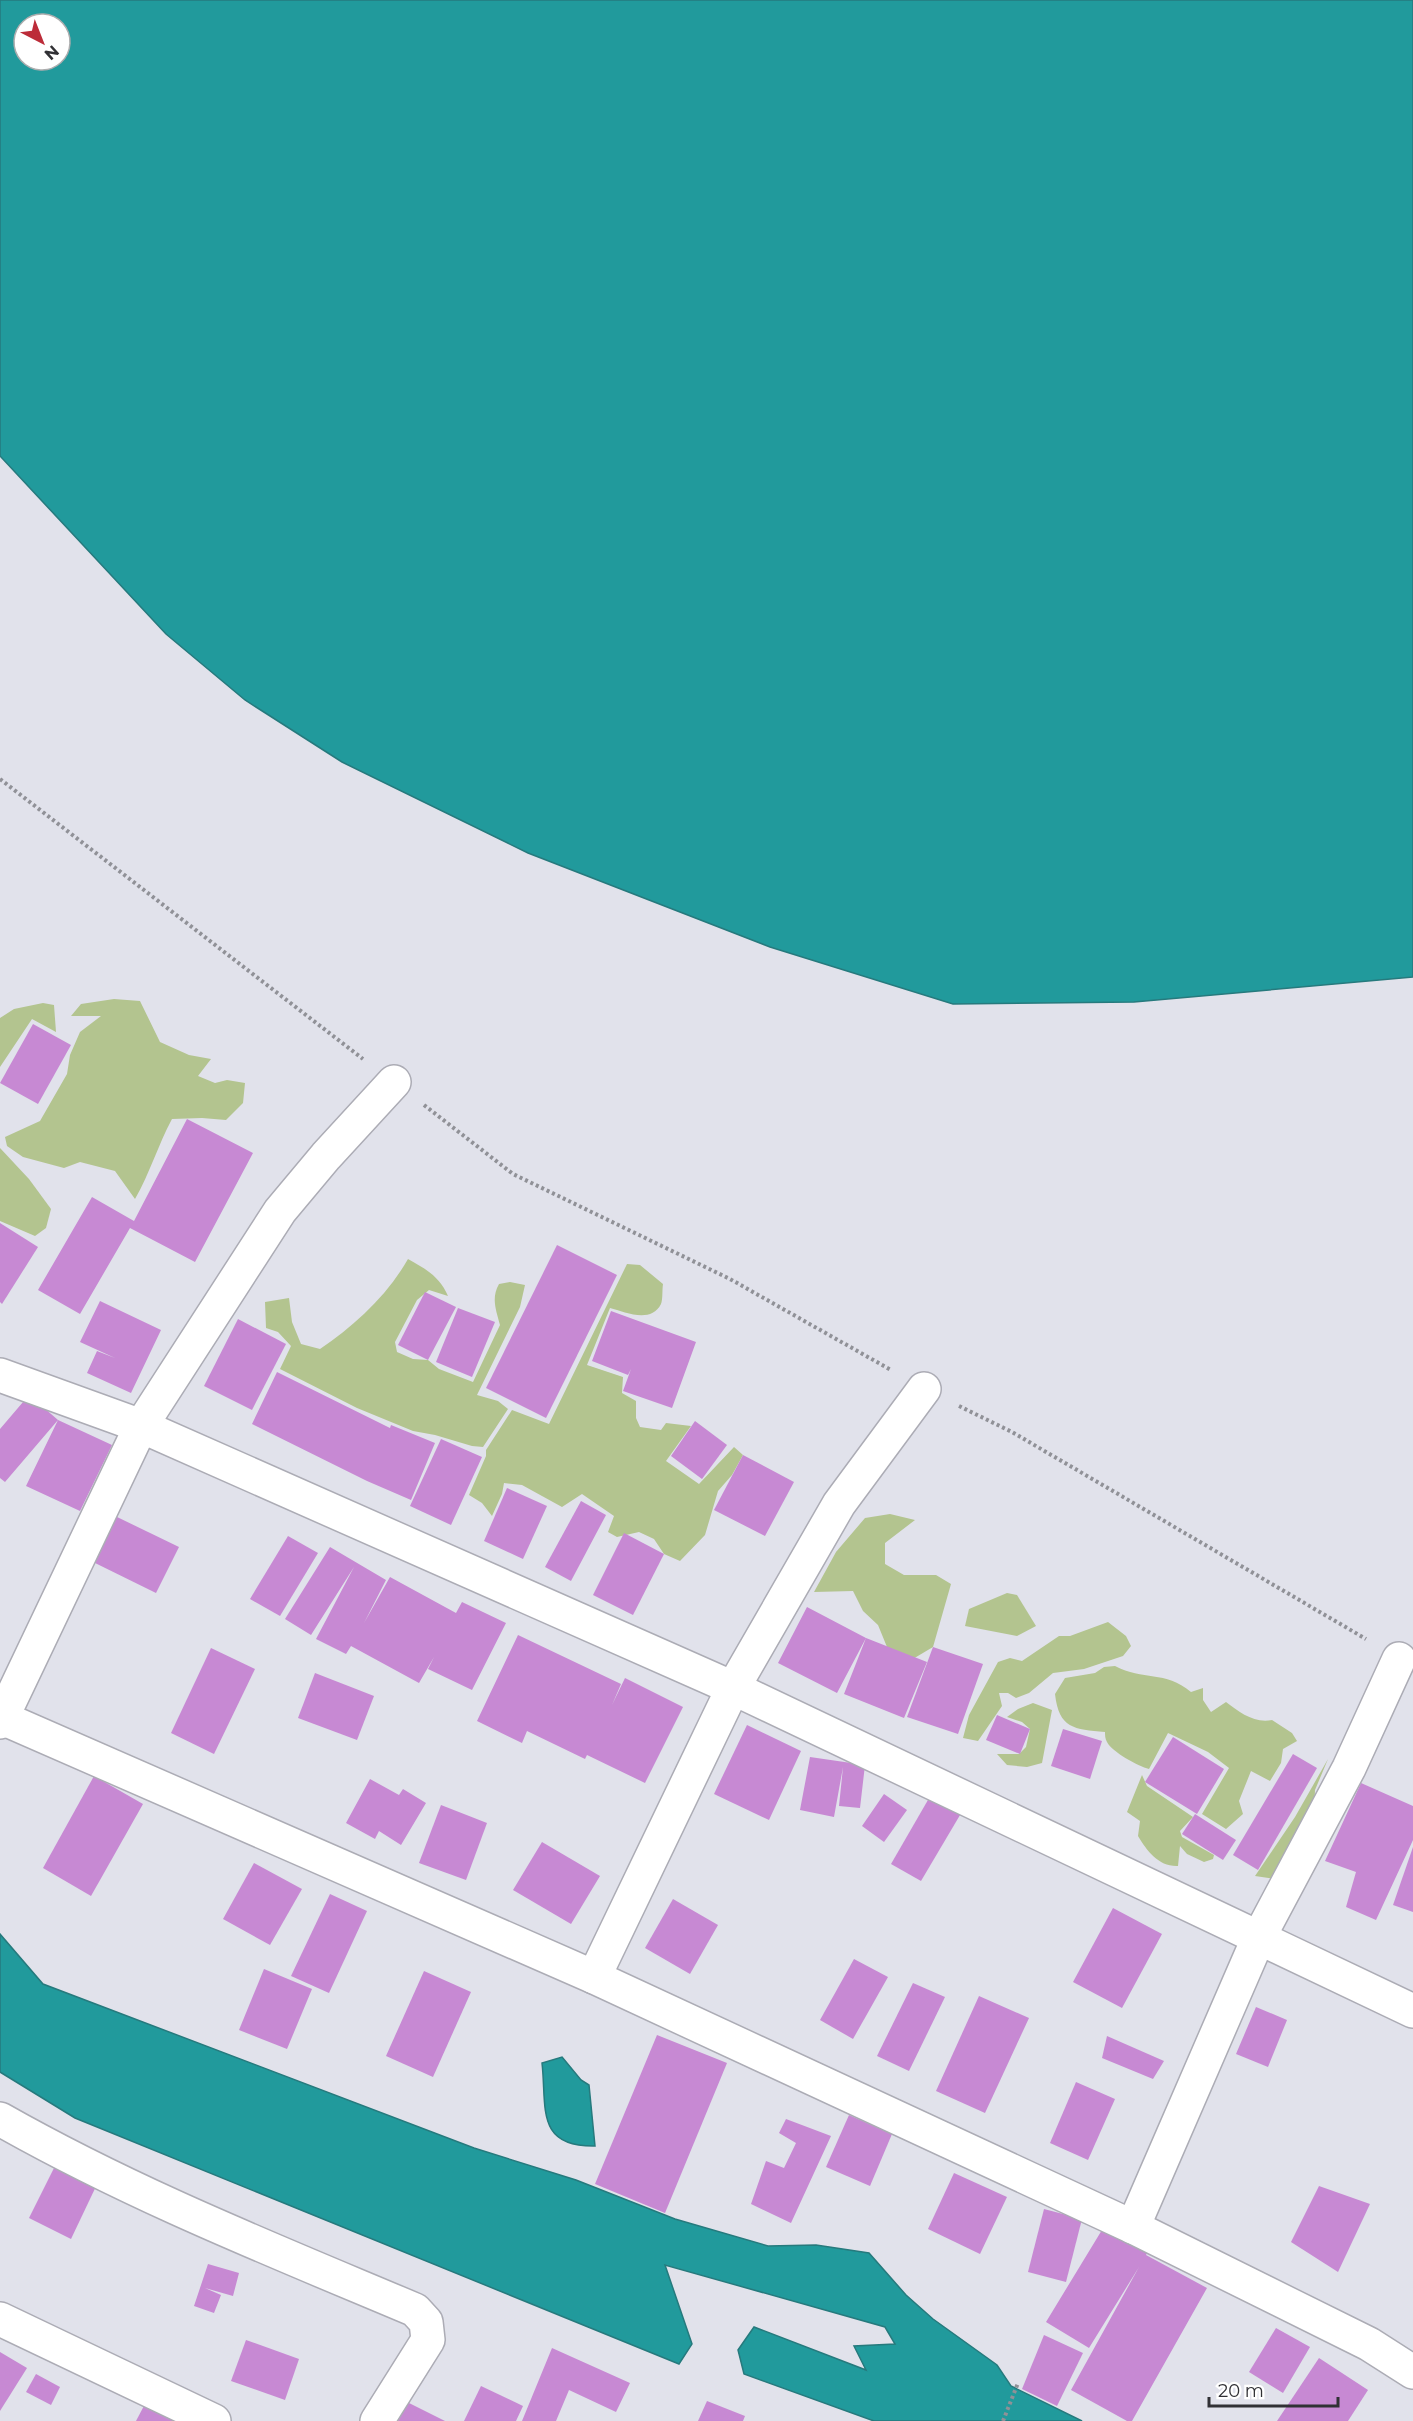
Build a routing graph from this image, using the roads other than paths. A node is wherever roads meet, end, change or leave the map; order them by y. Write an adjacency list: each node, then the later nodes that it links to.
1 (394, 1082): 4 (street)
2 (0, 1375): 4 (street)
3 (924, 1389): 6 (street)
4 (141, 1426): 6 (street); 7 (street)
5 (1399, 1659): 8 (street)
6 (733, 1688): 8 (street); 9 (street)
7 (1, 1719): 9 (street)
8 (1258, 1939): 10 (street); 12 (street)
9 (594, 1977): 12 (street)
10 (1413, 2011)
11 (0, 2119): 16 (street)
12 (1133, 2227): 14 (street)
13 (0, 2319): 15 (street)
14 (1413, 2372)
15 (214, 2421)
16 (377, 2421)

